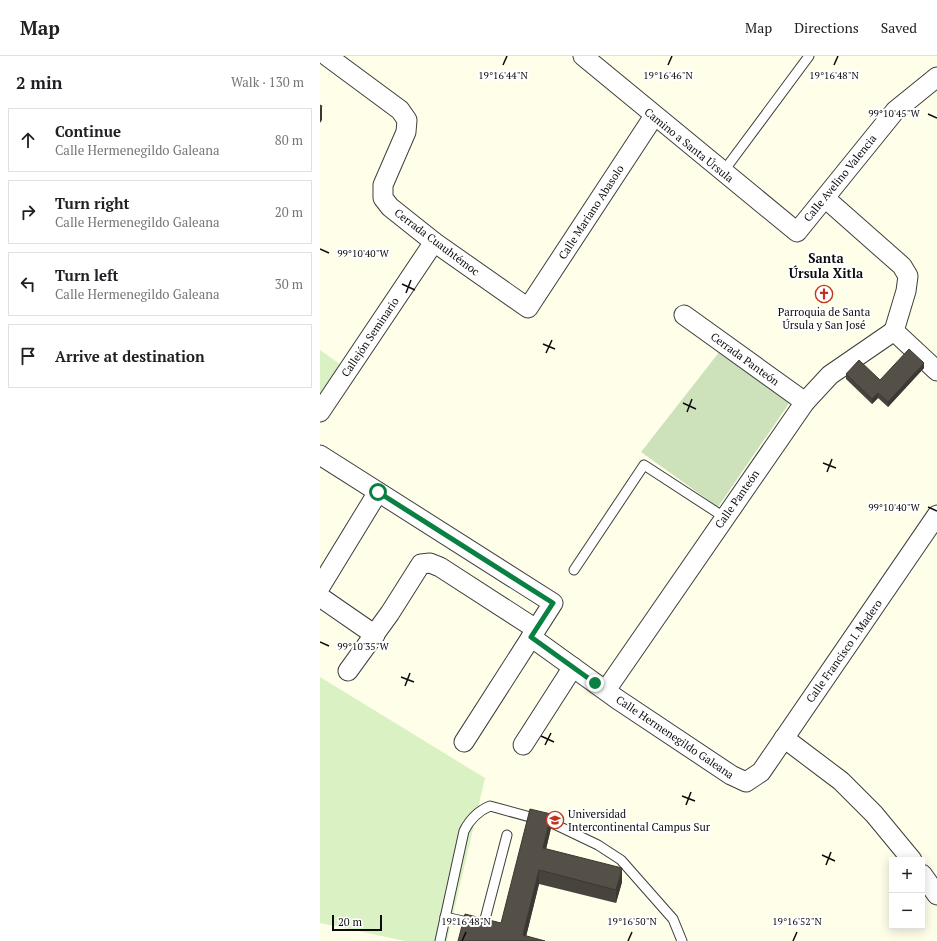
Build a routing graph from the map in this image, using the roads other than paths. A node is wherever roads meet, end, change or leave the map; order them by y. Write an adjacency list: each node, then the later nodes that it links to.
1 (327, 56): 9 (street, Cerrada Cuauhtémoc)
2 (583, 56): 5 (street, Camino a Santa Úrsula)
3 (809, 56): 6 (lane)
4 (937, 77): 7 (street, Calle Avelino Valencia)
5 (654, 116): 6 (street, Camino a Santa Úrsula); 10 (street, Calle Mariano Abasolo)
6 (723, 172): 8 (street, Camino a Santa Úrsula)
7 (825, 198): 8 (street, Calle Avelino Valencia); 12 (street)
8 (797, 232)
9 (434, 242): 10 (street, Cerrada Cuauhtémoc); 15 (street, Callejón Seminario)
10 (528, 308)
11 (684, 316): 14 (street, Cerrada Panteón)
12 (894, 331): 13 (street); 14 (street, Calle Panteón)
13 (937, 371)
14 (805, 402): 19 (street, Calle Panteón)
15 (320, 412)
16 (320, 455): 17 (street)
17 (378, 492): 21 (street); 23 (street)
18 (937, 515): 28 (street, Calle Francisco I. Madero)
19 (724, 517): 20 (lane); 27 (street, Calle Panteón)
20 (574, 570)
21 (320, 587)
22 (320, 597): 24 (street)
23 (534, 633): 24 (street, Calle Hermenegildo Galeana); 25 (street, Calle Hermenegildo Galeana); 29 (street)
24 (375, 635): 26 (street)
25 (573, 667): 27 (street, Calle Hermenegildo Galeana); 30 (street)
26 (348, 671)
27 (606, 690): 31 (street, Calle Hermenegildo Galeana)
28 (784, 738): 31 (street, Calle Francisco I. Madero); 33 (street)
29 (464, 742)
30 (523, 746)
31 (746, 782)
32 (507, 835): 36 (lane)
33 (910, 857)
34 (925, 878): 35 (street)
35 (937, 895)
36 (445, 917): 37 (lane); 38 (lane)
37 (440, 941)
38 (682, 941)

